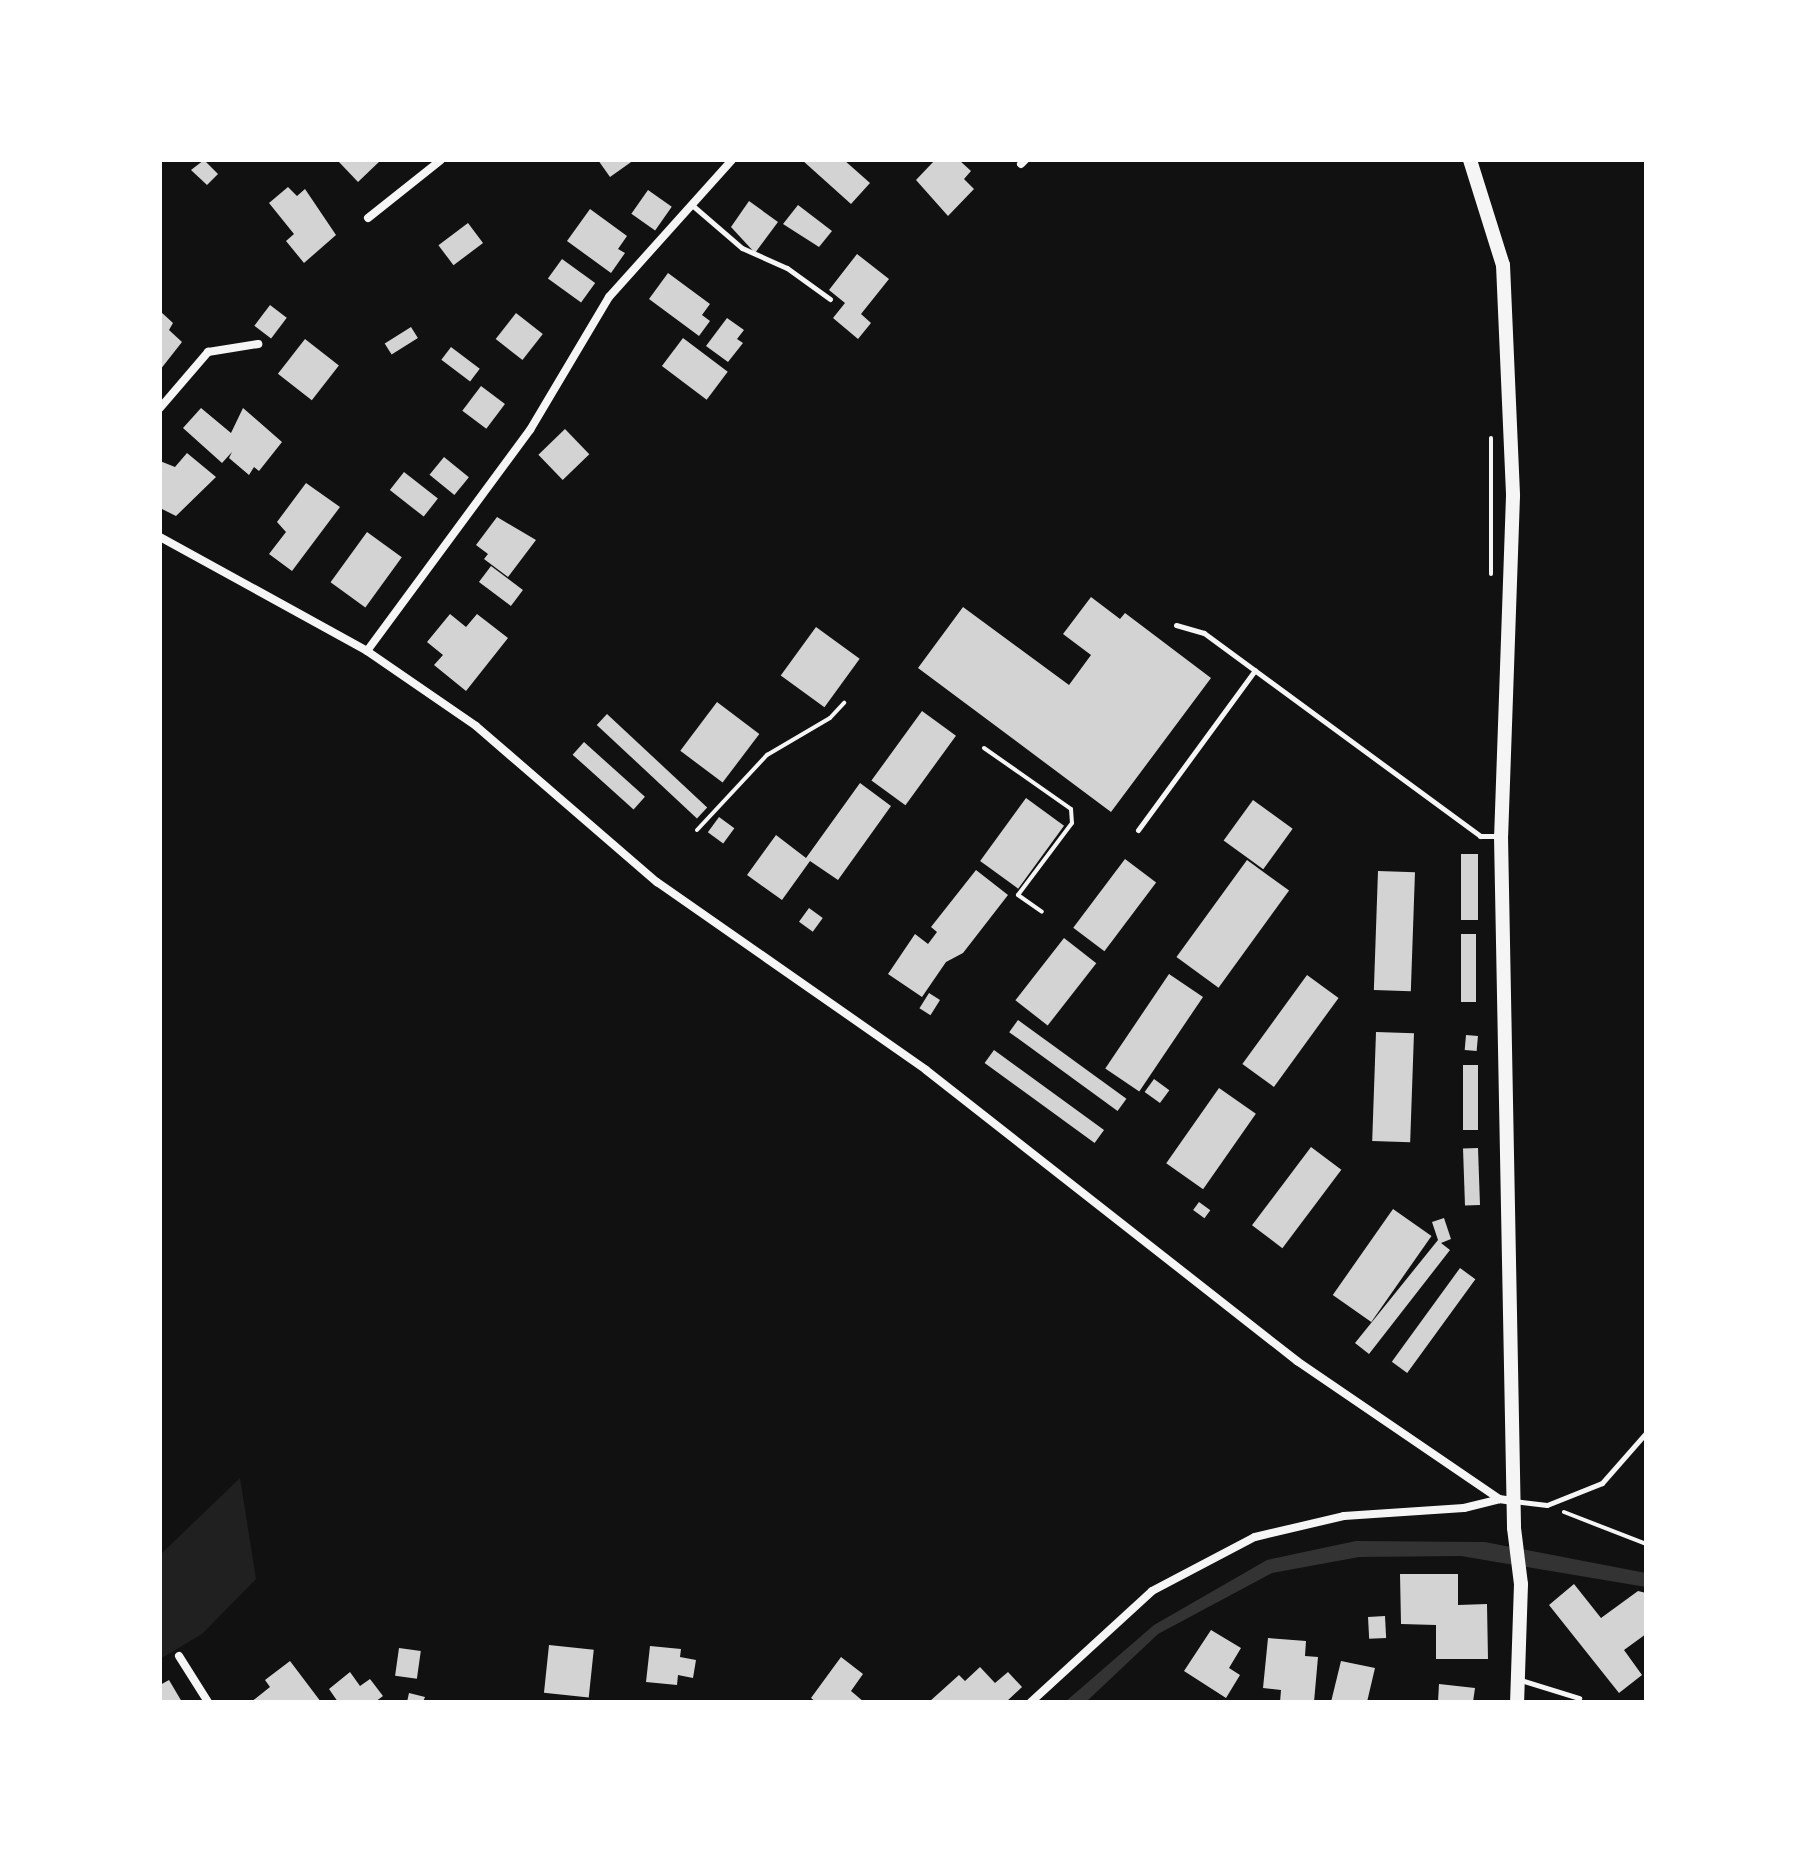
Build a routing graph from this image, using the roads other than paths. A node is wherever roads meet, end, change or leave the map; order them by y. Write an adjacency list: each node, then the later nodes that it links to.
1 (441, 160): 4 (street)
2 (732, 160): 5 (street)
3 (1470, 160): 15 (main road)
4 (430, 163): 6 (street)
5 (692, 205): 7 (lane); 12 (street)
6 (368, 218)
7 (830, 299)
8 (258, 344): 9 (street)
9 (160, 408)
10 (160, 537): 12 (street)
11 (1176, 625): 13 (lane)
12 (367, 651): 17 (street)
13 (1255, 670): 14 (lane); 15 (lane)
14 (1138, 830)
15 (1501, 836): 17 (main road)
16 (1646, 1433): 17 (lane)
17 (1506, 1500): 19 (main road); 22 (street)
18 (179, 1656): 21 (street)
19 (1521, 1680): 20 (lane); 23 (main road)
20 (1579, 1698)
21 (208, 1702)
22 (1031, 1702)
23 (1517, 1702)

